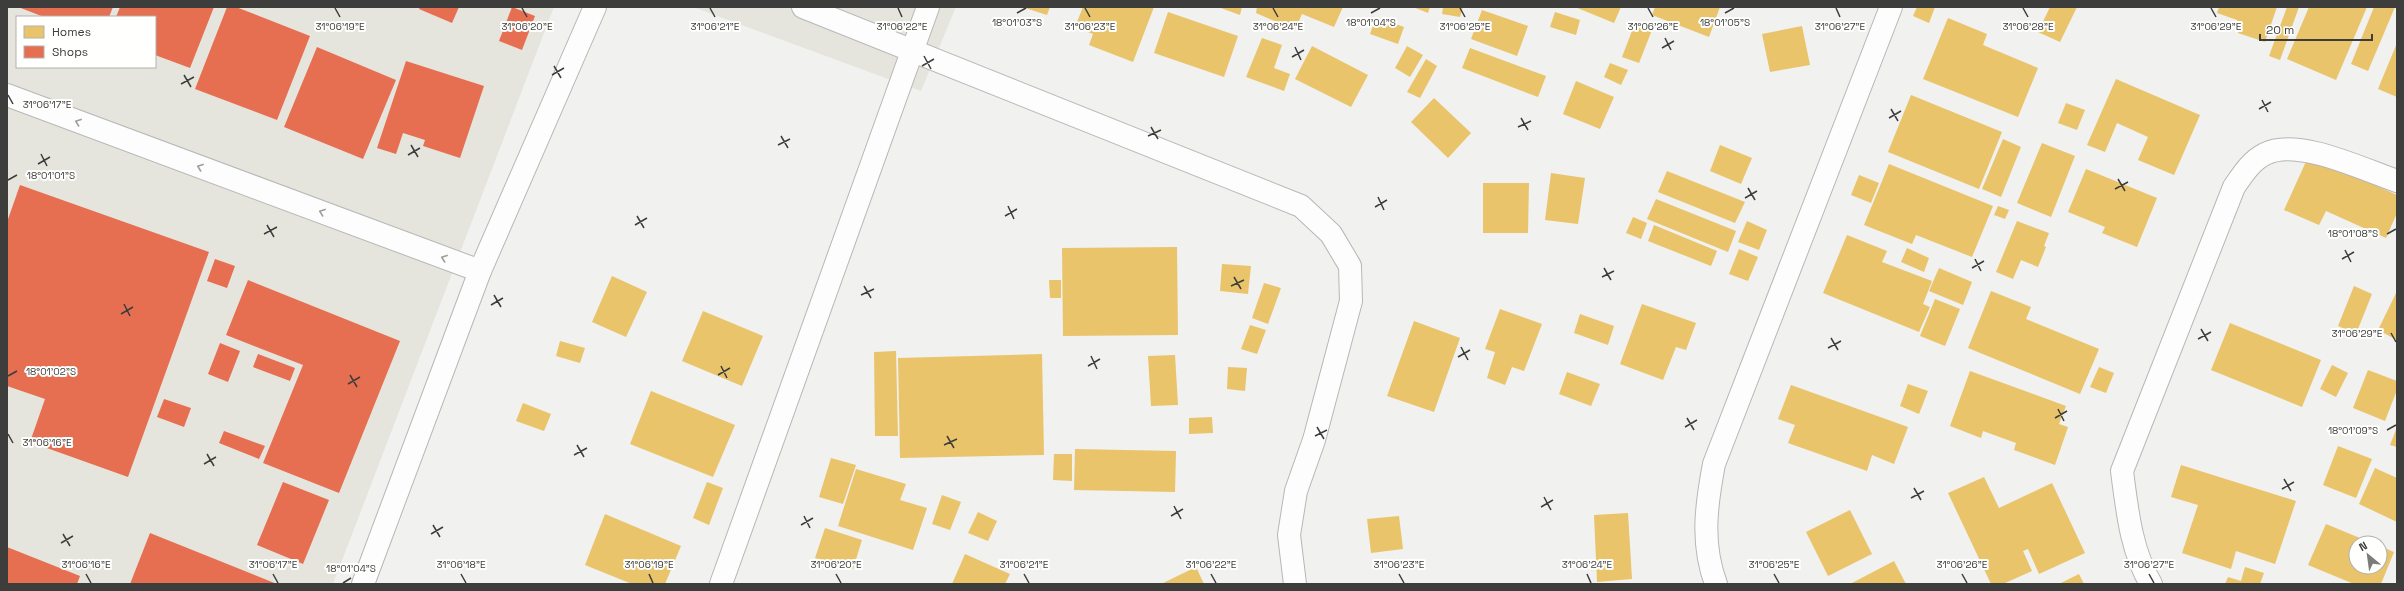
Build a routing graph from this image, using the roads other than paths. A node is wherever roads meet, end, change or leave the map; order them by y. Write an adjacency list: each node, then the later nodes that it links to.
1 (595, 7): 8 (street)
2 (803, 7): 5 (street)
3 (928, 7): 5 (street)
4 (1891, 7): 12 (street)
5 (911, 49): 10 (street); 11 (street)
6 (7, 95): 8 (street, one-way to 6)
7 (2397, 181): 13 (street)
8 (480, 271): 9 (street)
9 (363, 584)
10 (721, 584)
11 (1295, 584)
12 (1716, 584)
13 (2151, 584)

